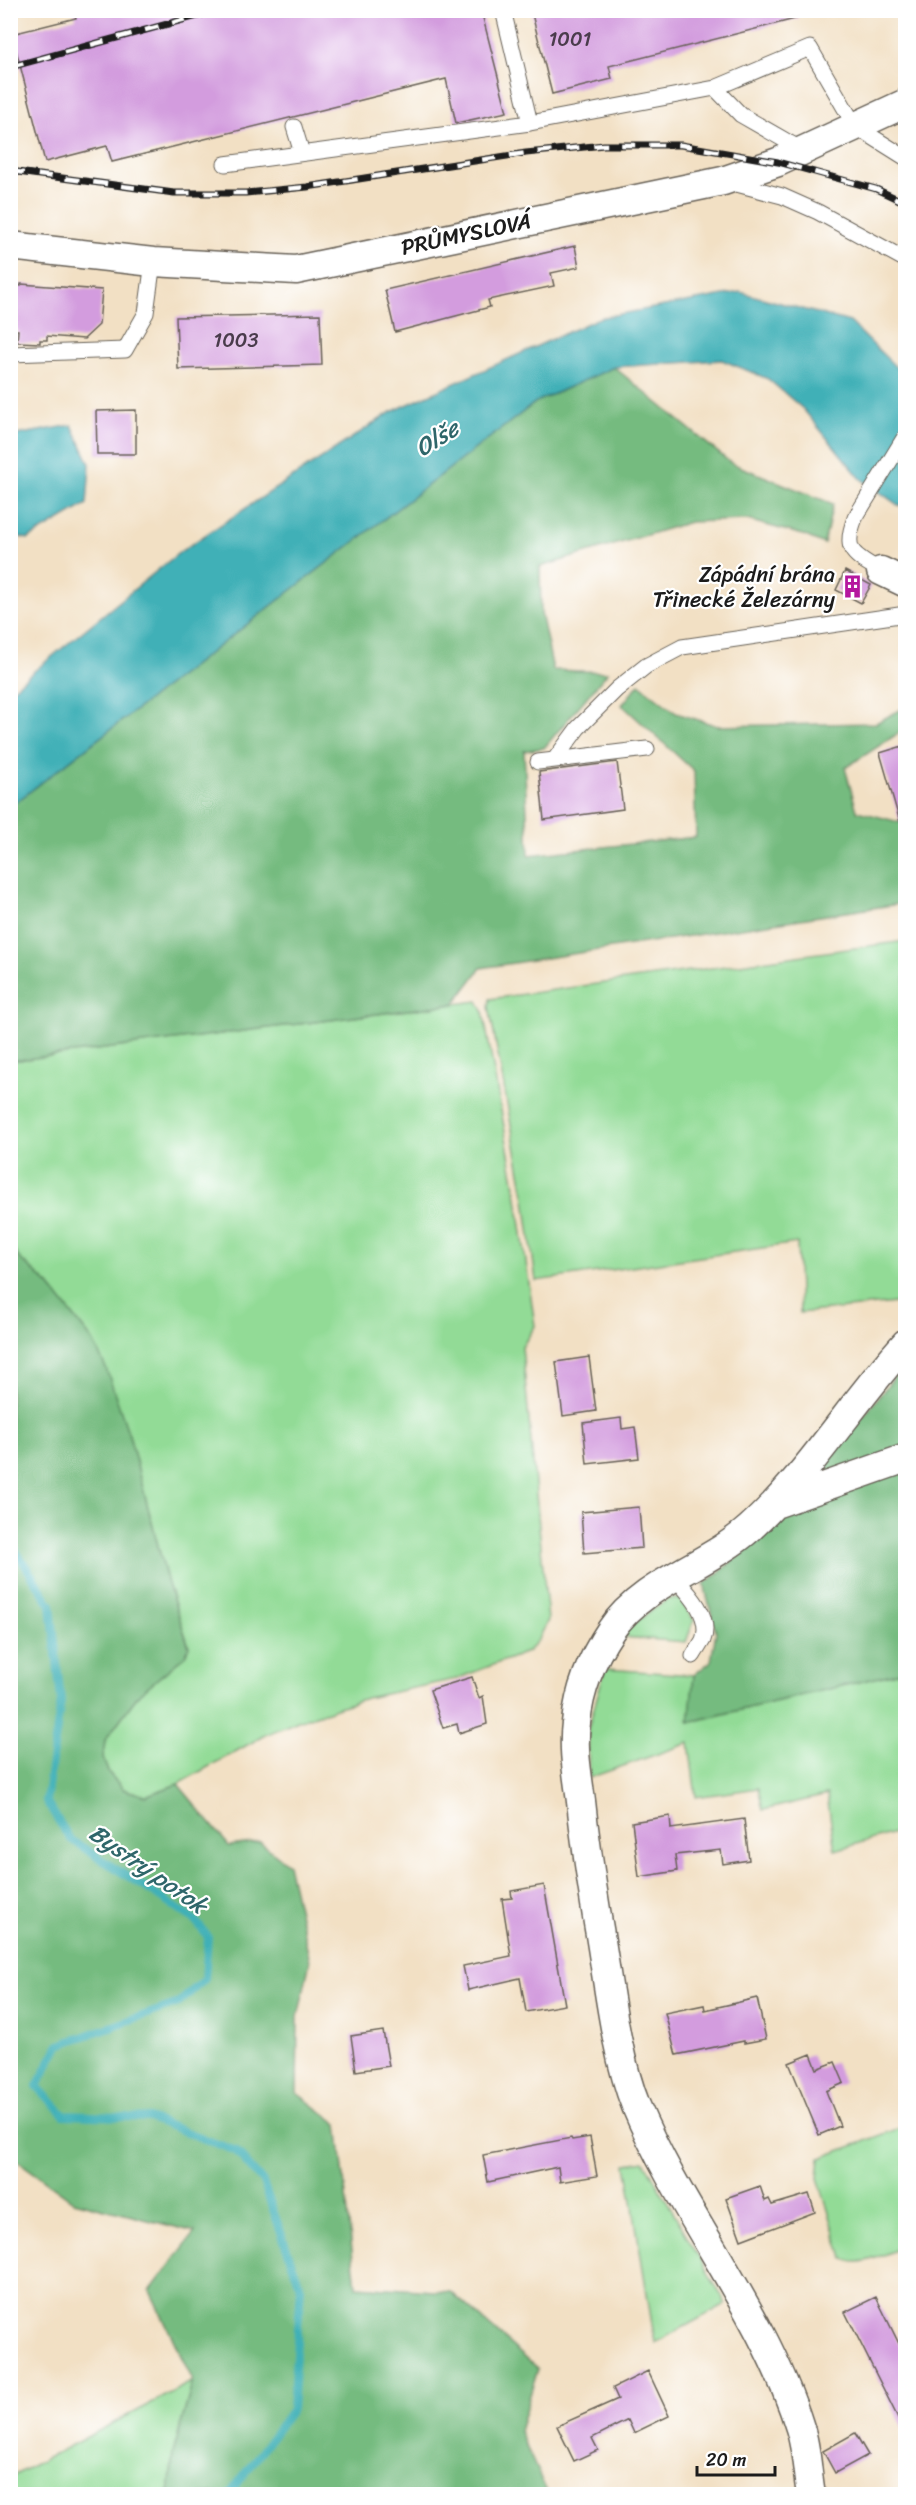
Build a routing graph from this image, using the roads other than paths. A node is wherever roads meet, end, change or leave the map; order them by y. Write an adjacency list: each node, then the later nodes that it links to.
1 (503, 10): 4 (lane)
2 (715, 88): 4 (lane); 5 (lane); 7 (lane)
3 (906, 103): 5 (street, PRŮMYSLOVÁ)
4 (530, 123): 8 (lane)
5 (855, 126): 7 (street, PRŮMYSLOVÁ); 9 (lane)
6 (294, 127): 8 (lane)
7 (802, 150): 11 (street, PRŮMYSLOVÁ)
8 (302, 153): 10 (lane)
9 (906, 158)
10 (225, 164)
11 (723, 181): 13 (lane); 14 (street, PRŮMYSLOVÁ)
12 (10, 246): 14 (street, PRŮMYSLOVÁ)
13 (906, 261)
14 (153, 262): 15 (lane)
15 (10, 354)
16 (906, 435): 17 (lane)
17 (893, 577)
18 (906, 614): 20 (lane)
19 (646, 749): 20 (lane)
20 (555, 759): 21 (lane)
21 (538, 762)
22 (906, 1343): 24 (street)
23 (906, 1458): 24 (street)
24 (776, 1504): 25 (street)
25 (675, 1578): 26 (lane); 27 (street)
26 (693, 1656)
27 (811, 2494)

